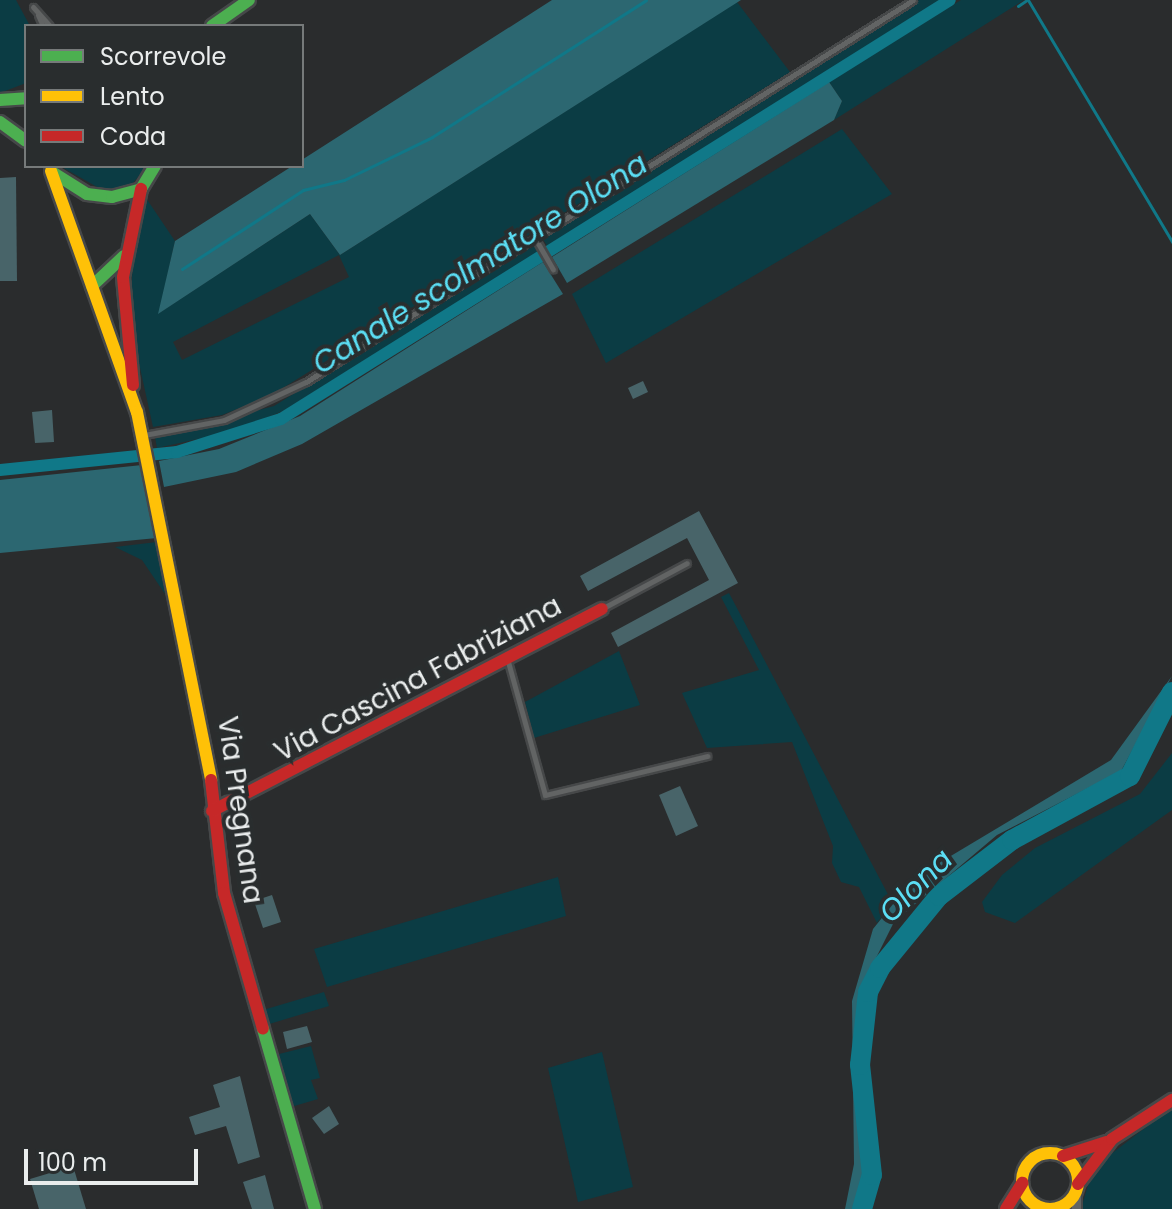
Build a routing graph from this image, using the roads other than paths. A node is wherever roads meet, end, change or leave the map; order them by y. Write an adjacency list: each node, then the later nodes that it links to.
1 (249, 0): 5 (street)
2 (913, 0): 13 (lane)
3 (42, 24): 4 (lane)
4 (48, 24)
5 (215, 24)
6 (24, 98): 7 (street)
7 (0, 100)
8 (0, 122): 9 (street)
9 (24, 140)
10 (50, 168): 12 (street); 16 (street, Via Pregnana)
11 (154, 168): 12 (street, Via Pregnana)
12 (141, 189): 14 (street, Via Pregnana)
13 (536, 240): 15 (lane); 18 (lane)
14 (124, 255): 16 (street); 17 (street, Via Pregnana)
15 (553, 269)
16 (92, 286): 17 (street, Via Pregnana)
17 (137, 412): 18 (street, Via Pregnana)
18 (144, 438): 23 (street, Via Pregnana)
19 (687, 563): 20 (lane)
20 (602, 609): 21 (street, Via Cascina Fabriziana)
21 (507, 658): 22 (lane); 23 (street, Via Cascina Fabriziana)
22 (707, 756)
23 (212, 811): 29 (street, Via Pregnana)
24 (1172, 1100): 25 (street)
25 (1112, 1139): 26 (street); 28 (street)
26 (1063, 1156): 27 (street); 28 (street)
27 (1022, 1183): 30 (street); 31 (street)
28 (1076, 1188): 31 (street); 32 (street)
29 (315, 1209)
30 (1006, 1209)
31 (1047, 1209)
32 (1076, 1209)

